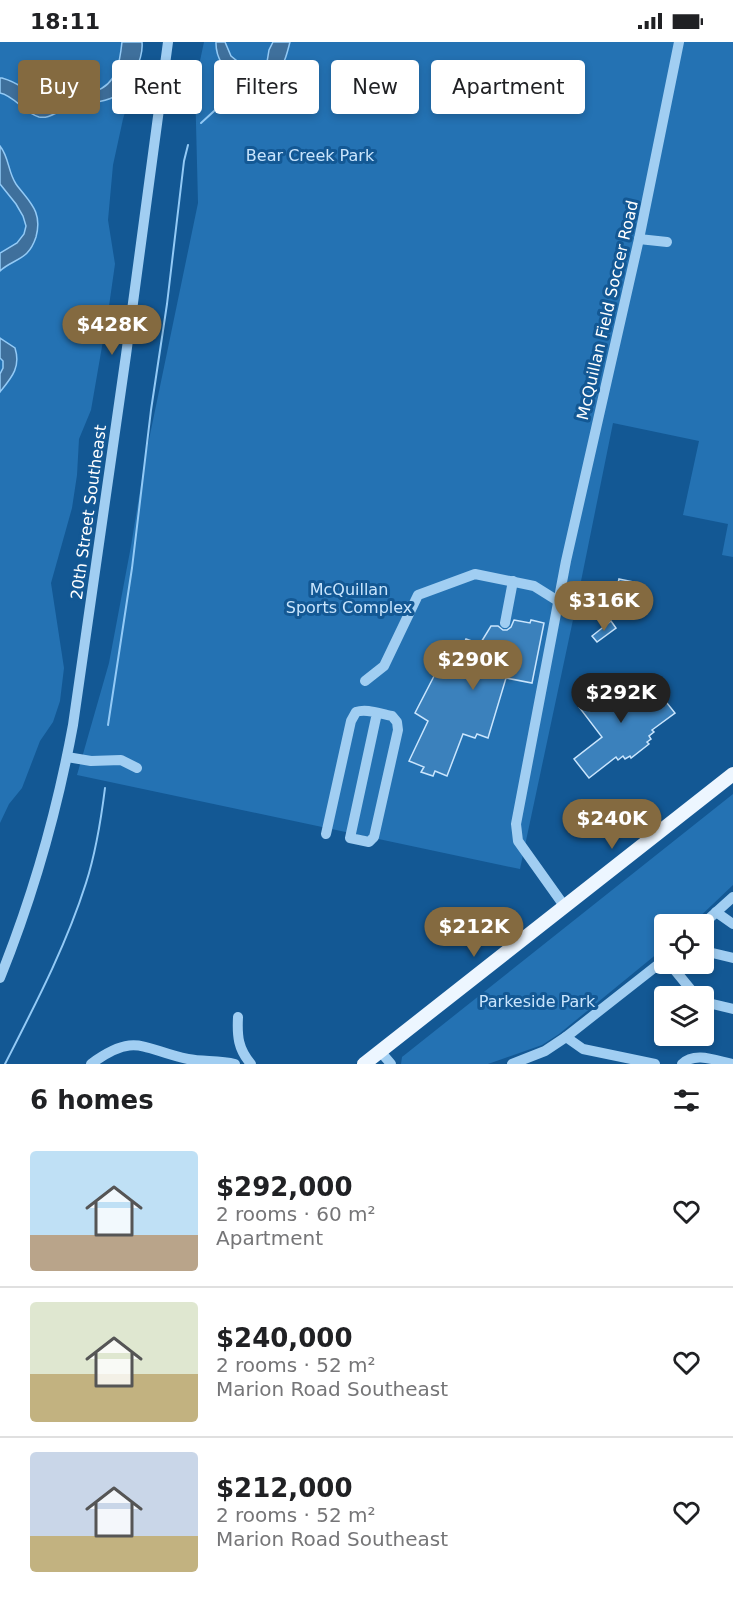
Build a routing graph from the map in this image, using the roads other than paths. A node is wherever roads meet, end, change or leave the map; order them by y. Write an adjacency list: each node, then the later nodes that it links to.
1 (168, 42): 10 (street, 20th Street Southeast)
2 (679, 42): 3 (street, McQuillan Field Soccer Road)
3 (639, 239): 4 (street); 6 (street, McQuillan Field Soccer Road)
4 (667, 242)
5 (513, 581): 6 (street); 7 (street); 8 (street)
6 (558, 601): 15 (street, McQuillan Field Soccer Road)
7 (505, 623)
8 (365, 681)
9 (377, 713): 9 (street); 13 (street)
10 (67, 757): 11 (street); 22 (street, 20th Street Southeast)
11 (137, 768)
12 (733, 774): 15 (main road)
13 (326, 834)
14 (733, 897): 16 (street)
15 (565, 907): 28 (main road)
16 (716, 912): 17 (street)
17 (733, 924)
18 (714, 953): 19 (street)
19 (733, 958)
20 (654, 968): 27 (street)
21 (678, 974): 23 (street)
22 (0, 978)
23 (688, 986)
24 (714, 1004): 25 (street)
25 (733, 1009)
26 (238, 1017): 32 (street)
27 (566, 1037): 29 (street); 35 (street)
28 (380, 1051): 33 (main road); 34 (street)
29 (628, 1061): 36 (street)
30 (91, 1064): 31 (street)
31 (235, 1064)
32 (251, 1064)
33 (364, 1064)
34 (391, 1064)
35 (512, 1064)
36 (655, 1064)
37 (682, 1064): 38 (street)
38 (733, 1064)

